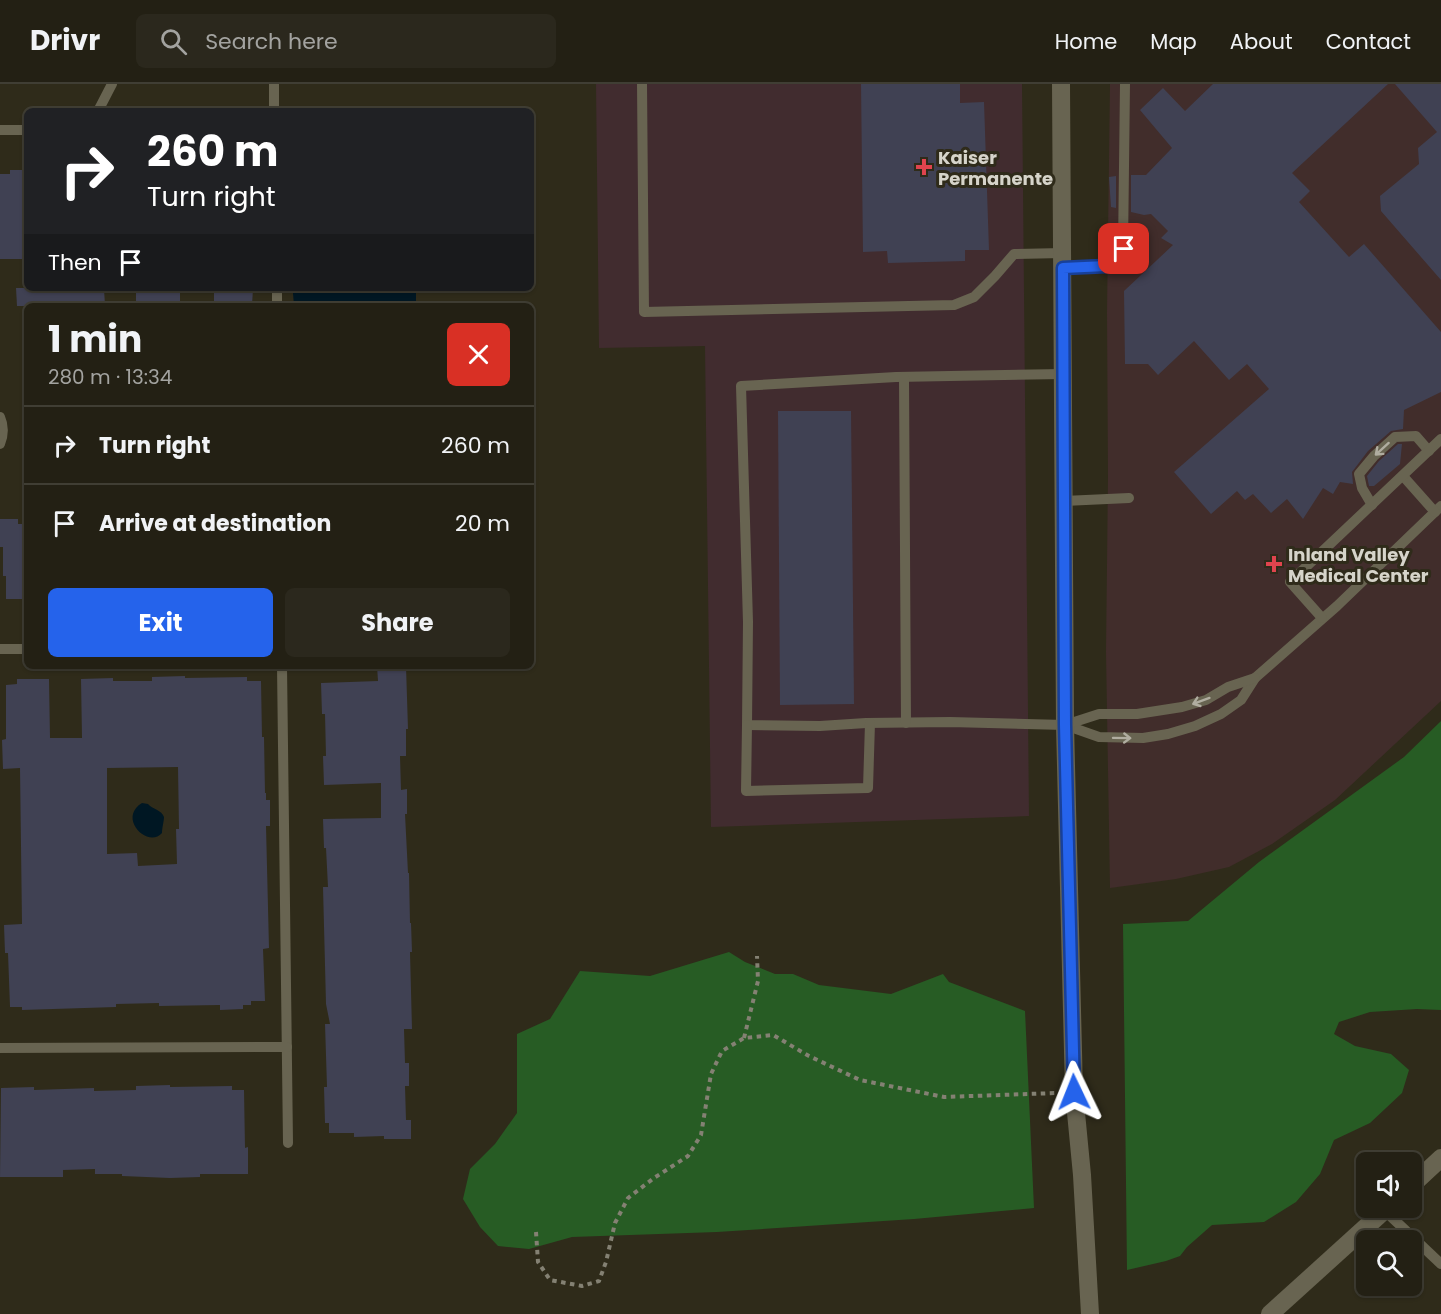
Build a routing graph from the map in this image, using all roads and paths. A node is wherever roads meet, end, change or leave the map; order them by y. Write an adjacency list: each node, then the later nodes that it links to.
1 (112, 84): 6 (lane)
2 (274, 84): 7 (lane)
3 (642, 84): 10 (lane)
4 (1062, 84): 10 (street)
5 (1125, 84): 10 (lane)
6 (100, 108)
7 (274, 108)
8 (0, 130): 9 (lane)
9 (24, 130)
10 (1063, 260): 11 (street)
11 (1063, 374): 12 (lane); 19 (street)
12 (904, 377): 28 (lane); 29 (lane)
13 (0, 417): 15 (lane)
14 (1441, 439): 16 (lane)
15 (0, 444)
16 (1429, 451): 17 (lane); 20 (lane, one-way to 20)
17 (1403, 476): 20 (lane); 21 (lane)
18 (1129, 498): 19 (lane)
19 (1064, 501): 30 (street)
20 (1372, 505): 22 (lane)
21 (1438, 509): 22 (lane)
22 (1322, 618): 26 (lane)
23 (24, 649): 24 (lane)
24 (0, 650)
25 (282, 669): 33 (lane)
26 (1255, 678): 30 (lane, one-way to 30); 30 (lane, one-way to 26)
27 (870, 723): 28 (lane); 29 (lane); 29 (lane)
28 (906, 723): 30 (lane)
29 (747, 725)
30 (1065, 725): 35 (street)
31 (757, 956): 32 (path)
32 (744, 1038): 35 (path); 41 (path)
33 (287, 1047): 34 (lane); 36 (lane)
34 (0, 1048)
35 (1074, 1092): 44 (street)
36 (288, 1143)
37 (1441, 1158): 38 (street)
38 (1422, 1176)
39 (1376, 1218): 43 (street)
40 (1395, 1218): 42 (lane)
41 (537, 1232)
42 (1441, 1264)
43 (1273, 1313)
44 (1090, 1314)

